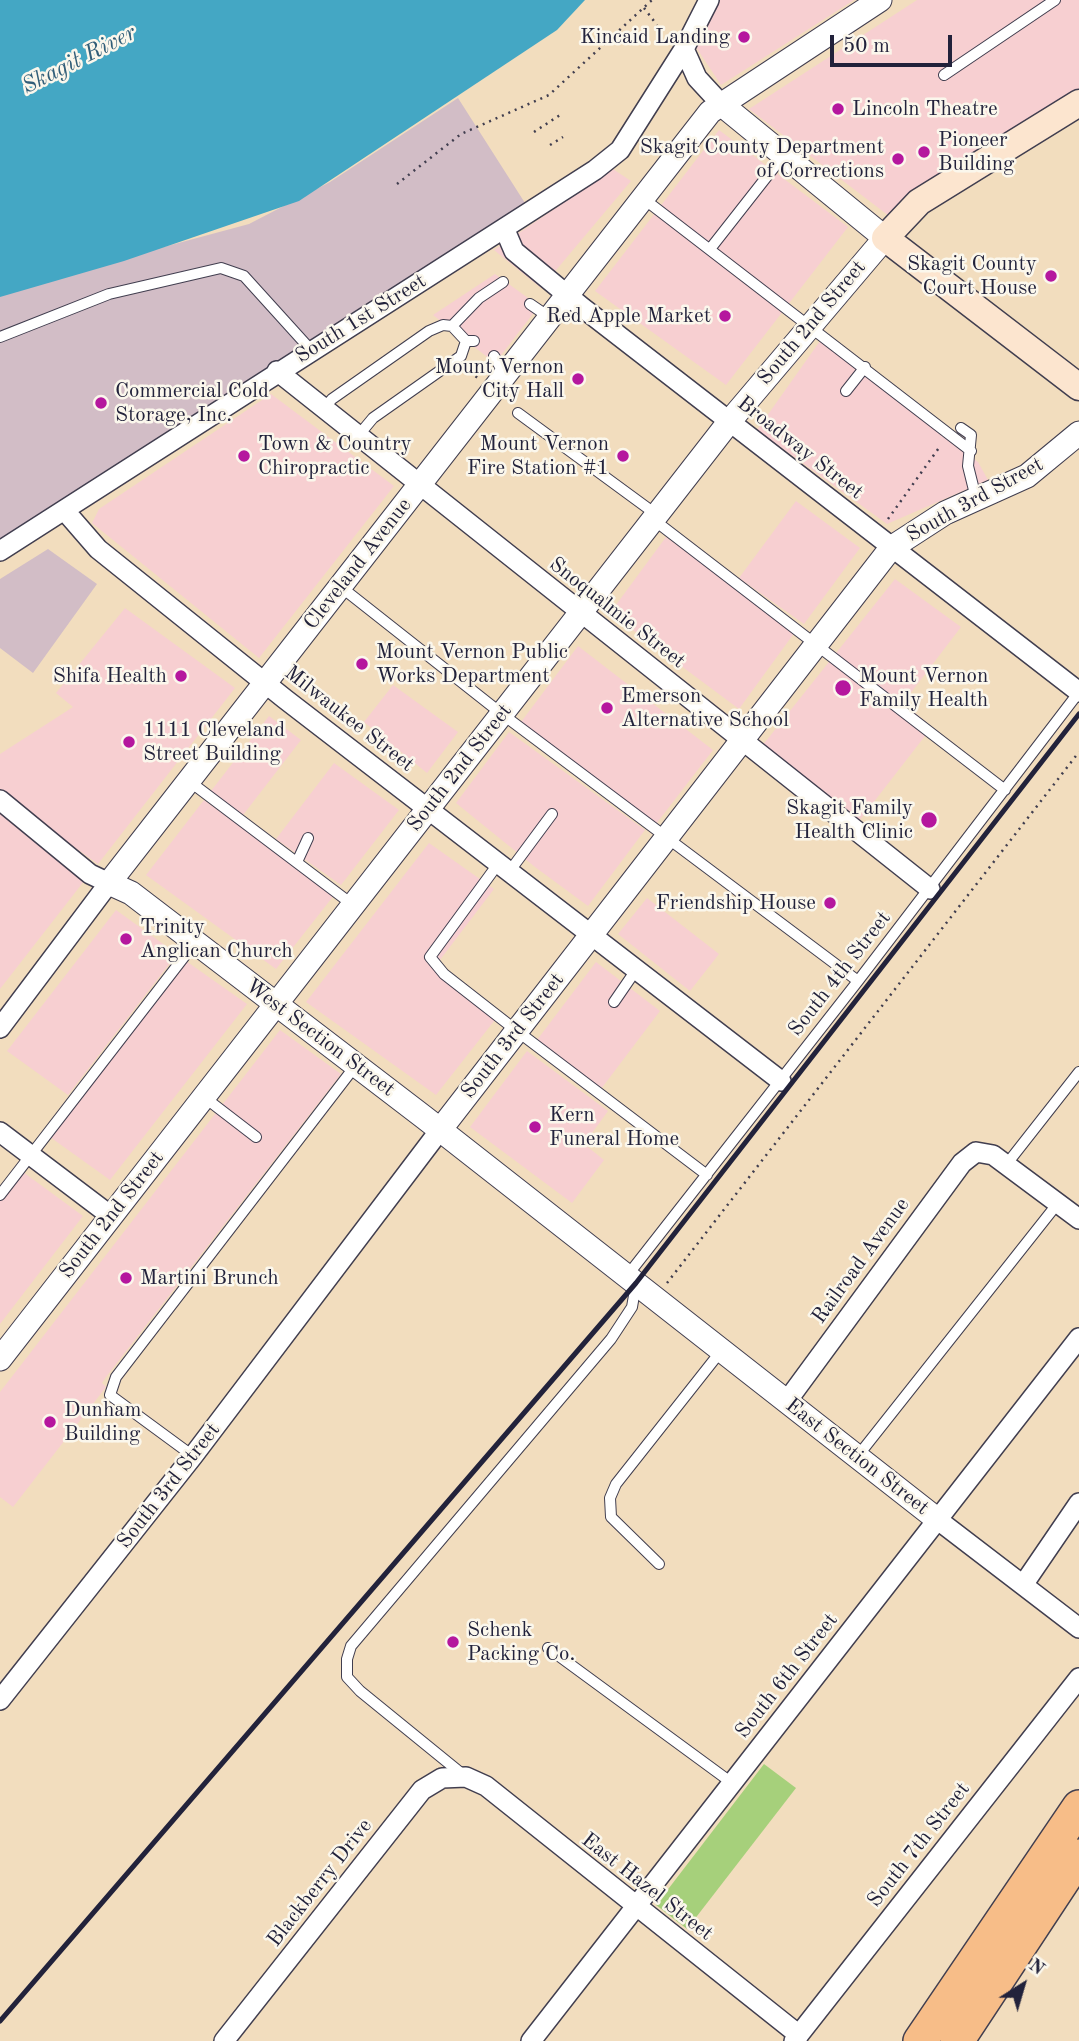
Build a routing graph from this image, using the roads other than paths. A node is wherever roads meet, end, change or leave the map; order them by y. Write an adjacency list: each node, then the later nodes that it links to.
1 (709, 0): 4 (street, South 1st Street)
2 (1055, 0): 5 (lane)
3 (877, 1): 7 (street)
4 (684, 49): 7 (street); 10 (street, South 1st Street)
5 (943, 75)
6 (1079, 103): 11 (main road, South 2nd Street)
7 (721, 104): 8 (street); 9 (street, Cleveland Avenue)
8 (783, 156): 11 (street); 12 (lane)
9 (644, 198): 12 (lane); 14 (street, Cleveland Avenue)
10 (505, 230): 14 (street, Broadway Street); 20 (street, South 1st Street)
11 (886, 238): 18 (street, South 2nd Street); 23 (main road)
12 (710, 249): 18 (lane)
13 (503, 282): 17 (lane)
14 (568, 296): 16 (street, Cleveland Avenue); 27 (street, Broadway Street)
15 (530, 304): 16 (lane)
16 (550, 317): 32 (street, Cleveland Avenue)
17 (452, 326): 25 (lane); 30 (lane)
18 (811, 326): 21 (lane); 27 (street, South 2nd Street)
19 (0, 337): 20 (lane)
20 (311, 350): 22 (street, South 1st Street)
21 (865, 367): 24 (lane); 31 (lane)
22 (277, 371): 25 (street, Snoqualmie Street); 34 (street, South 1st Street)
23 (1079, 387)
24 (846, 391)
25 (323, 409): 30 (street, Snoqualmie Street)
26 (518, 413): 35 (lane)
27 (729, 422): 35 (street, South 2nd Street); 36 (street, Broadway Street)
28 (961, 428): 31 (lane)
29 (1079, 433): 33 (street, South 3rd Street)
30 (358, 436): 32 (street, Snoqualmie Street)
31 (971, 452): 33 (lane)
32 (419, 485): 38 (street, Cleveland Avenue); 39 (street, Snoqualmie Street)
33 (976, 498): 36 (street, South 3rd Street)
34 (65, 511): 37 (street, South 1st Street); 41 (street, Milwaukee Street)
35 (656, 517): 39 (street, South 2nd Street); 40 (lane)
36 (891, 548): 40 (street, South 3rd Street); 42 (street, Broadway Street)
37 (0, 551)
38 (340, 587): 41 (street, Cleveland Avenue); 43 (lane)
39 (581, 614): 43 (street, South 2nd Street); 44 (street, Snoqualmie Street)
40 (817, 644): 44 (street, South 3rd Street); 46 (lane)
41 (265, 683): 45 (street, Cleveland Avenue); 48 (street, Milwaukee Street)
42 (1079, 692): 46 (lane, South 4th Street)
43 (502, 715): 48 (street, South 2nd Street); 51 (lane)
44 (741, 740): 51 (street, South 3rd Street); 55 (street, Snoqualmie Street)
45 (189, 781): 52 (lane); 54 (street, Cleveland Avenue)
46 (1004, 790): 55 (lane, South 4th Street)
47 (0, 800): 54 (street, West Section Street)
48 (429, 810): 53 (street, Milwaukee Street); 56 (street, South 2nd Street)
49 (552, 814): 53 (lane)
50 (308, 838): 52 (lane)
51 (667, 840): 57 (street, South 3rd Street); 60 (lane)
52 (297, 862): 56 (lane)
53 (503, 868): 57 (street, Milwaukee Street); 64 (lane)
54 (109, 883): 58 (street, West Section Street); 63 (street, Cleveland Avenue)
55 (930, 888): 60 (lane, South 4th Street)
56 (353, 906): 62 (street, South 2nd Street)
57 (590, 936): 59 (street, Milwaukee Street); 64 (street, South 3rd Street)
58 (194, 944): 62 (street, West Section Street); 72 (lane)
59 (636, 970): 61 (lane); 67 (street, Milwaukee Street)
60 (858, 981): 67 (lane, South 4th Street)
61 (614, 1002)
62 (276, 1004): 65 (street, West Section Street); 68 (street, South 2nd Street)
63 (0, 1028)
64 (517, 1031): 69 (street, South 3rd Street); 74 (lane)
65 (356, 1065): 69 (street, West Section Street); 84 (lane)
66 (1079, 1072): 73 (lane)
67 (781, 1081): 74 (lane, South 4th Street)
68 (204, 1097): 71 (lane); 77 (street, South 2nd Street)
69 (440, 1130): 79 (street, West Section Street); 84 (street, South 3rd Street)
70 (0, 1132): 72 (street)
71 (256, 1137)
72 (31, 1156): 75 (lane); 77 (street)
73 (1006, 1165): 76 (street); 83 (street, Railroad Avenue)
74 (707, 1175): 79 (lane, South 4th Street)
75 (0, 1195)
76 (1058, 1203): 78 (street); 85 (lane)
77 (111, 1216): 82 (street, South 2nd Street)
78 (1079, 1219)
79 (632, 1280): 81 (street, East Section Street); 94 (lane)
80 (1079, 1338): 87 (street, South 6th Street)
81 (721, 1350): 83 (street, East Section Street); 88 (lane)
82 (0, 1359)
83 (787, 1401): 85 (street, East Section Street)
84 (193, 1456): 93 (street, South 3rd Street)
85 (857, 1457): 87 (street, East Section Street)
86 (1079, 1503): 89 (street)
87 (938, 1520): 89 (street, East Section Street); 95 (street, South 6th Street)
88 (659, 1564)
89 (1023, 1586): 90 (street, East Section Street)
90 (1079, 1628)
91 (548, 1648): 95 (lane)
92 (1079, 1678): 101 (street, South 7th Street)
93 (0, 1700)
94 (466, 1777): 99 (street, East Hazel Street); 102 (street, Blackberry Drive)
95 (732, 1783): 99 (street, South 6th Street)
96 (1079, 1784): 100 (highway)
97 (1079, 1807): 100 (highway)
98 (1079, 1856): 105 (highway)
99 (634, 1906): 101 (street, East Hazel Street); 103 (street, South 6th Street)
100 (967, 1971): 104 (highway)
101 (797, 2038)
102 (224, 2041)
103 (531, 2041)
104 (920, 2041)
105 (957, 2041)

